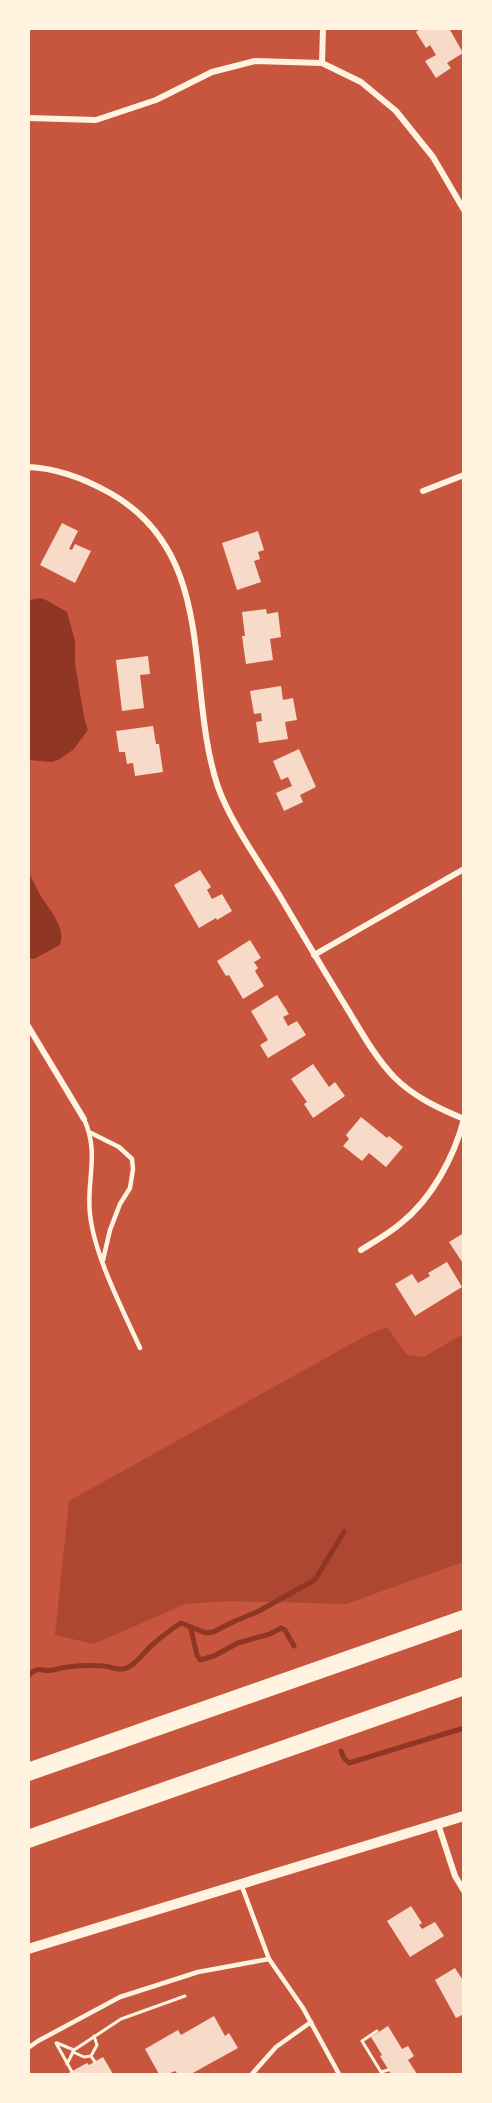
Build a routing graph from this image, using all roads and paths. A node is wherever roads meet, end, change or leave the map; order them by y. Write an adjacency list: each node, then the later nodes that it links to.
1 (323, 28): 2 (street)
2 (322, 63): 3 (street); 4 (street)
3 (28, 118)
4 (464, 210)
5 (28, 467): 9 (street)
6 (464, 475): 7 (street)
7 (423, 491)
8 (464, 869): 9 (street)
9 (314, 955): 12 (street)
10 (28, 1026): 11 (street)
11 (84, 1119): 13 (lane)
12 (464, 1119): 14 (street)
13 (91, 1133): 15 (lane); 15 (lane)
14 (362, 1250)
15 (103, 1260): 16 (lane)
16 (140, 1348)
17 (464, 1619): 19 (highway)
18 (464, 1686): 22 (highway)
19 (28, 1772)
20 (464, 1816): 21 (street)
21 (438, 1824): 23 (street); 24 (street)
22 (28, 1839)
23 (241, 1884): 25 (street); 26 (lane)
24 (464, 1891)
25 (28, 1949)
26 (269, 1959): 28 (lane); 31 (lane)
27 (185, 1996): 30 (path)
28 (311, 2022): 38 (lane); 39 (lane)
29 (377, 2031): 36 (path)
30 (94, 2036): 32 (path); 33 (path)
31 (28, 2048)
32 (73, 2051): 33 (path); 35 (path); 35 (path)
33 (91, 2056): 34 (path)
34 (94, 2062)
35 (67, 2064): 37 (path)
36 (388, 2070)
37 (72, 2072)
38 (252, 2074)
39 (339, 2074)

